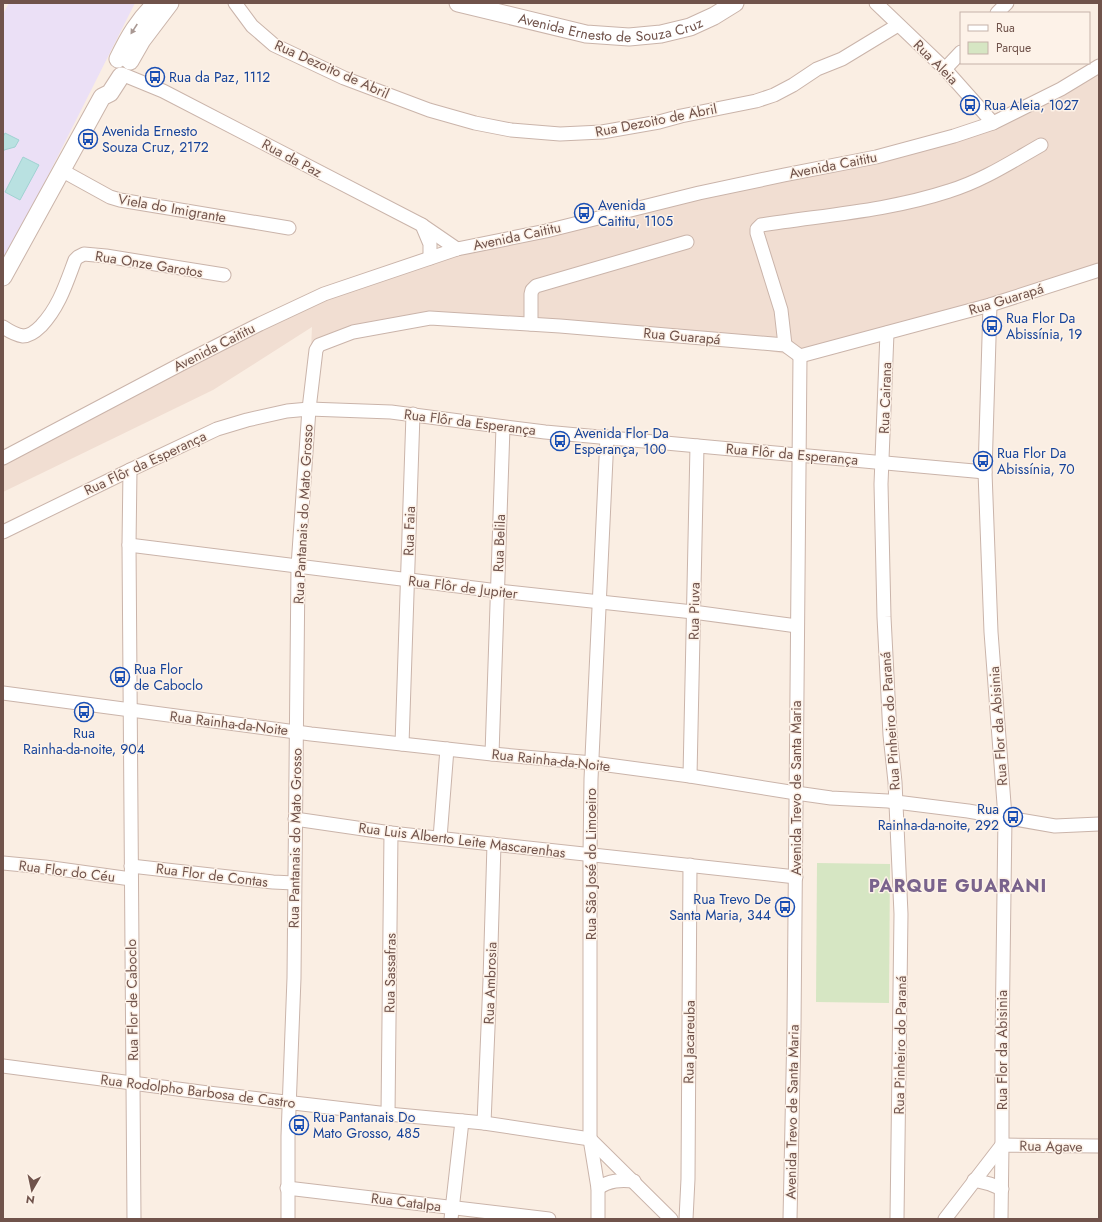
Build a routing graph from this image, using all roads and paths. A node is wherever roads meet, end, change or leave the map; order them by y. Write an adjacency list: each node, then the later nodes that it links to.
1 (235, 3): 8 (street, Rua Dezoito de Abril)
2 (458, 3): 3 (street, Avenida Ernesto de Souza Cruz)
3 (735, 3)
4 (1007, 3): 7 (street)
5 (878, 4): 8 (street, Rua Aleia)
6 (162, 5): 11 (street)
7 (998, 12)
8 (898, 25): 12 (street, Rua Aleia)
9 (960, 53): 12 (street)
10 (1099, 66): 13 (street, Avenida Caititu)
11 (123, 68): 15 (street); 16 (street, Rua da Paz)
12 (945, 69): 13 (street, Rua Aleia)
13 (993, 123): 19 (street, Avenida Caititu)
14 (1041, 145): 28 (street)
15 (61, 170): 17 (street, Viela do Imigrante); 23 (street)
16 (422, 225): 19 (street, Rua da Paz); 20 (street)
17 (289, 228)
18 (687, 242): 25 (street)
19 (457, 249): 20 (street, Avenida Caititu)
20 (430, 258): 36 (street, Avenida Caititu)
21 (1099, 270): 24 (street, Rua Guarapá)
22 (224, 275): 26 (street, Rua Onze Garotos)
23 (3, 277)
24 (990, 305): 27 (street, Rua Guarapá); 39 (street, Rua Flor da Abisinia)
25 (531, 324): 28 (street, Rua Guarapá); 30 (street, Rua Guarapá)
26 (3, 327)
27 (887, 333): 29 (street, Rua Guarapá); 37 (street, Rua Cairana)
28 (785, 345): 29 (street)
29 (800, 356): 35 (street, Avenida Trevo de Santa Maria)
30 (309, 409): 31 (street, Rua Flôr da Esperança); 38 (street, Rua Flôr da Esperança); 42 (street, Rua Pantanais do Mato Grosso)
31 (413, 414): 32 (street, Rua Flôr da Esperança); 43 (street, Rua Faia)
32 (503, 427): 33 (street, Rua Flôr da Esperança); 44 (street, Rua Belila)
33 (607, 437): 34 (street, Rua Flôr da Esperança); 45 (street, Rua São José do Limoeiro)
34 (698, 446): 35 (street, Rua Flôr da Esperança); 46 (street, Rua Piuva)
35 (800, 455): 37 (street, Rua Flôr da Esperança); 47 (street, Avenida Trevo de Santa Maria)
36 (3, 458)
37 (882, 463): 39 (street, Rua Flôr da Esperança); 57 (street, Rua Pinheiro do Paraná)
38 (130, 470): 40 (street, Rua Flôr da Esperança); 41 (street, Rua Flor de Caboclo)
39 (985, 472): 58 (street, Rua Flor da Abisinia)
40 (3, 532)
41 (129, 545): 42 (street, Rua Flôr de Jupiter); 49 (street, Rua Flor de Caboclo)
42 (298, 566): 43 (street, Rua Flôr de Jupiter); 50 (street, Rua Pantanais do Mato Grosso)
43 (407, 580): 44 (street, Rua Flôr de Jupiter); 51 (street, Rua Faia)
44 (498, 591): 45 (street, Rua Flôr de Jupiter); 53 (street, Rua Belila)
45 (600, 603): 46 (street, Rua Flôr de Jupiter); 54 (street, Rua São José do Limoeiro)
46 (694, 612): 47 (street, Rua Flôr de Jupiter); 55 (street, Rua Piuva)
47 (798, 626): 56 (street, Avenida Trevo de Santa Maria)
48 (3, 693): 49 (street, Rua Rainha-da-Noite)
49 (130, 710): 50 (street, Rua Rainha-da-Noite); 67 (street, Rua Flor de Caboclo)
50 (296, 732): 51 (street, Rua Rainha-da-Noite); 59 (street, Rua Pantanais do Mato Grosso)
51 (402, 744): 52 (street, Rua Rainha-da-Noite)
52 (447, 749): 53 (street, Rua Rainha-da-Noite); 62 (street)
53 (492, 754): 54 (street, Rua Rainha-da-Noite)
54 (593, 763): 55 (street, Rua Rainha-da-Noite); 64 (street, Rua São José do Limoeiro)
55 (690, 776): 56 (street, Rua Rainha-da-Noite)
56 (796, 793): 57 (street, Rua Rainha-da-Noite); 68 (street, Avenida Trevo de Santa Maria)
57 (896, 802): 58 (street, Rua Rainha-da-Noite); 92 (street, Rua Pinheiro do Paraná)
58 (1005, 818): 60 (street, Rua Rainha-da-Noite); 77 (street, Rua Flor da Abisinia)
59 (295, 819): 61 (street, Rua Luis Alberto Leite Mascarenhas); 69 (street, Rua Pantanais do Mato Grosso)
60 (1099, 824)
61 (391, 833): 62 (street, Rua Luis Alberto Leite Mascarenhas); 73 (street, Rua Sassafras)
62 (440, 838): 63 (street, Rua Luis Alberto Leite Mascarenhas)
63 (494, 844): 64 (street, Rua Luis Alberto Leite Mascarenhas); 75 (street, Rua Ambrosia)
64 (590, 855): 66 (street, Rua Luis Alberto Leite Mascarenhas); 76 (street, Rua São José do Limoeiro)
65 (3, 864): 67 (street, Rua Flor do Céu)
66 (690, 865): 68 (street, Rua Luis Alberto Leite Mascarenhas); 90 (street, Rua Jacareuba)
67 (131, 873): 69 (street, Rua Flor de Contas); 71 (street, Rua Flor de Caboclo)
68 (796, 877): 91 (street, Avenida Trevo de Santa Maria)
69 (294, 883): 72 (street, Rua Pantanais do Mato Grosso)
70 (3, 1066): 71 (street, Rua Rodolpho Barbosa de Castro)
71 (133, 1084): 72 (street, Rua Rodolpho Barbosa de Castro); 85 (street, Rua Flor de Caboclo)
72 (290, 1102): 73 (street, Rua Rodolpho Barbosa de Castro); 81 (street, Rua Pantanais do Mato Grosso)
73 (388, 1114): 74 (street, Rua Rodolpho Barbosa de Castro)
74 (462, 1121): 75 (street, Rua Rodolpho Barbosa de Castro); 84 (street)
75 (484, 1123): 76 (street, Rua Rodolpho Barbosa de Castro)
76 (590, 1139): 80 (street); 82 (street, Rua São José do Limoeiro)
77 (1002, 1145): 78 (street, Rua Agave); 79 (street); 83 (street, Rua Flor da Abisinia)
78 (1099, 1146)
79 (974, 1180): 83 (street); 93 (street)
80 (634, 1181): 82 (street); 89 (street)
81 (287, 1188): 84 (street, Rua Catalpa); 86 (street, Rua Pantanais do Mato Grosso)
82 (598, 1188): 88 (street, Rua São José do Limoeiro)
83 (1002, 1189): 94 (street, Rua Flor da Abisinia)
84 (451, 1213): 87 (street, Rua Catalpa)
85 (134, 1219)
86 (288, 1219)
87 (548, 1219)
88 (598, 1219)
89 (671, 1219)
90 (686, 1219)
91 (790, 1219)
92 (897, 1219)
93 (946, 1219)
94 (1001, 1219)

